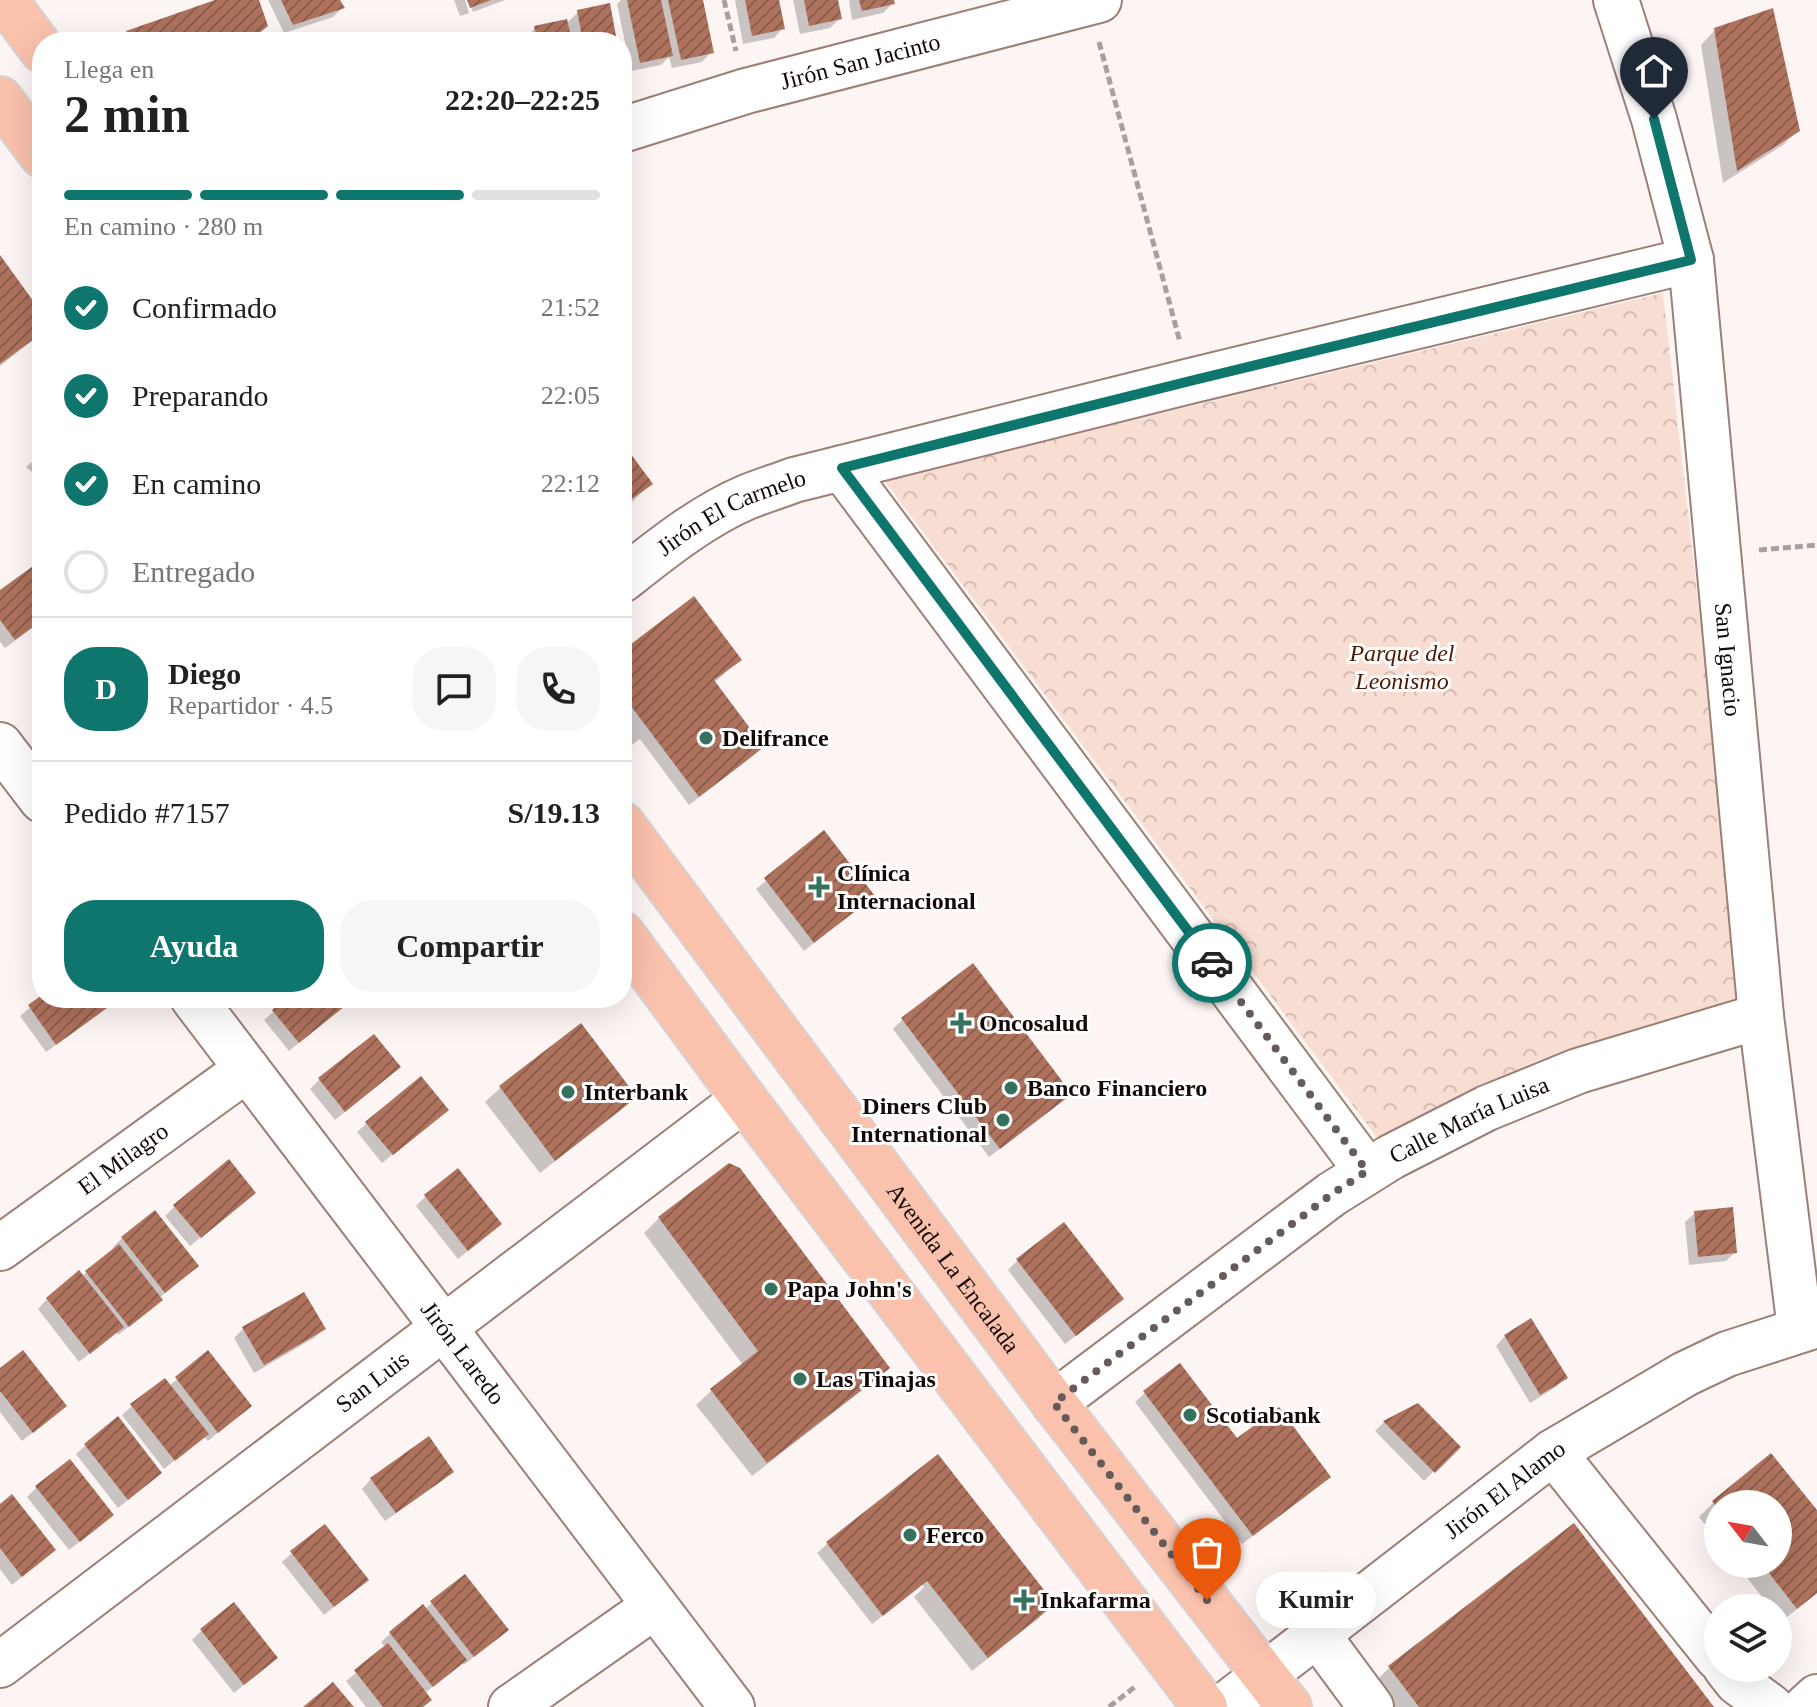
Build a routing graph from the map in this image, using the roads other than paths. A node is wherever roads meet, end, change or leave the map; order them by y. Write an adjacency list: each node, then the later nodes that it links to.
1 (1616, 0): 8 (street, San Ignacio)
2 (1094, 1): 6 (street, Jirón San Jacinto)
3 (9, 4): 4 (main road)
4 (32, 36)
5 (0, 99): 7 (main road)
6 (632, 127)
7 (32, 142)
8 (1691, 260): 9 (street, Jirón El Carmelo); 16 (street, San Ignacio)
9 (842, 468): 10 (street, Jirón El Carmelo); 19 (street)
10 (632, 572)
11 (0, 745): 12 (street)
12 (32, 787)
13 (632, 837): 23 (main road, Avenida La Encalada)
14 (632, 948): 18 (main road)
15 (201, 1008): 17 (street, Jirón Laredo)
16 (1761, 1016): 19 (street, Calle María Luisa); 21 (street, San Ignacio)
17 (247, 1069): 20 (street, El Milagro); 22 (street, Jirón Laredo)
18 (744, 1099): 22 (street, San Luis); 34 (main road)
19 (1367, 1171): 23 (street, Calle María Luisa)
20 (0, 1248)
21 (1808, 1327): 24 (street, Jirón El Alamo)
22 (443, 1328): 25 (street, Jirón Laredo); 28 (street, San Luis)
23 (1054, 1403): 30 (main road, Avenida La Encalada)
24 (1553, 1452): 26 (street, Jirón El Alamo); 27 (street)
25 (655, 1606): 32 (street); 33 (street, Jirón Laredo)
26 (1317, 1634): 30 (street, Jirón El Alamo); 36 (street)
27 (1704, 1641)
28 (0, 1665)
29 (1737, 1682): 37 (street)
30 (1276, 1691): 35 (street, Jirón El Alamo)
31 (1817, 1697): 38 (street)
32 (511, 1707)
33 (732, 1707)
34 (1205, 1707)
35 (1223, 1707)
36 (1371, 1707)
37 (1771, 1707)
38 (1806, 1707)

